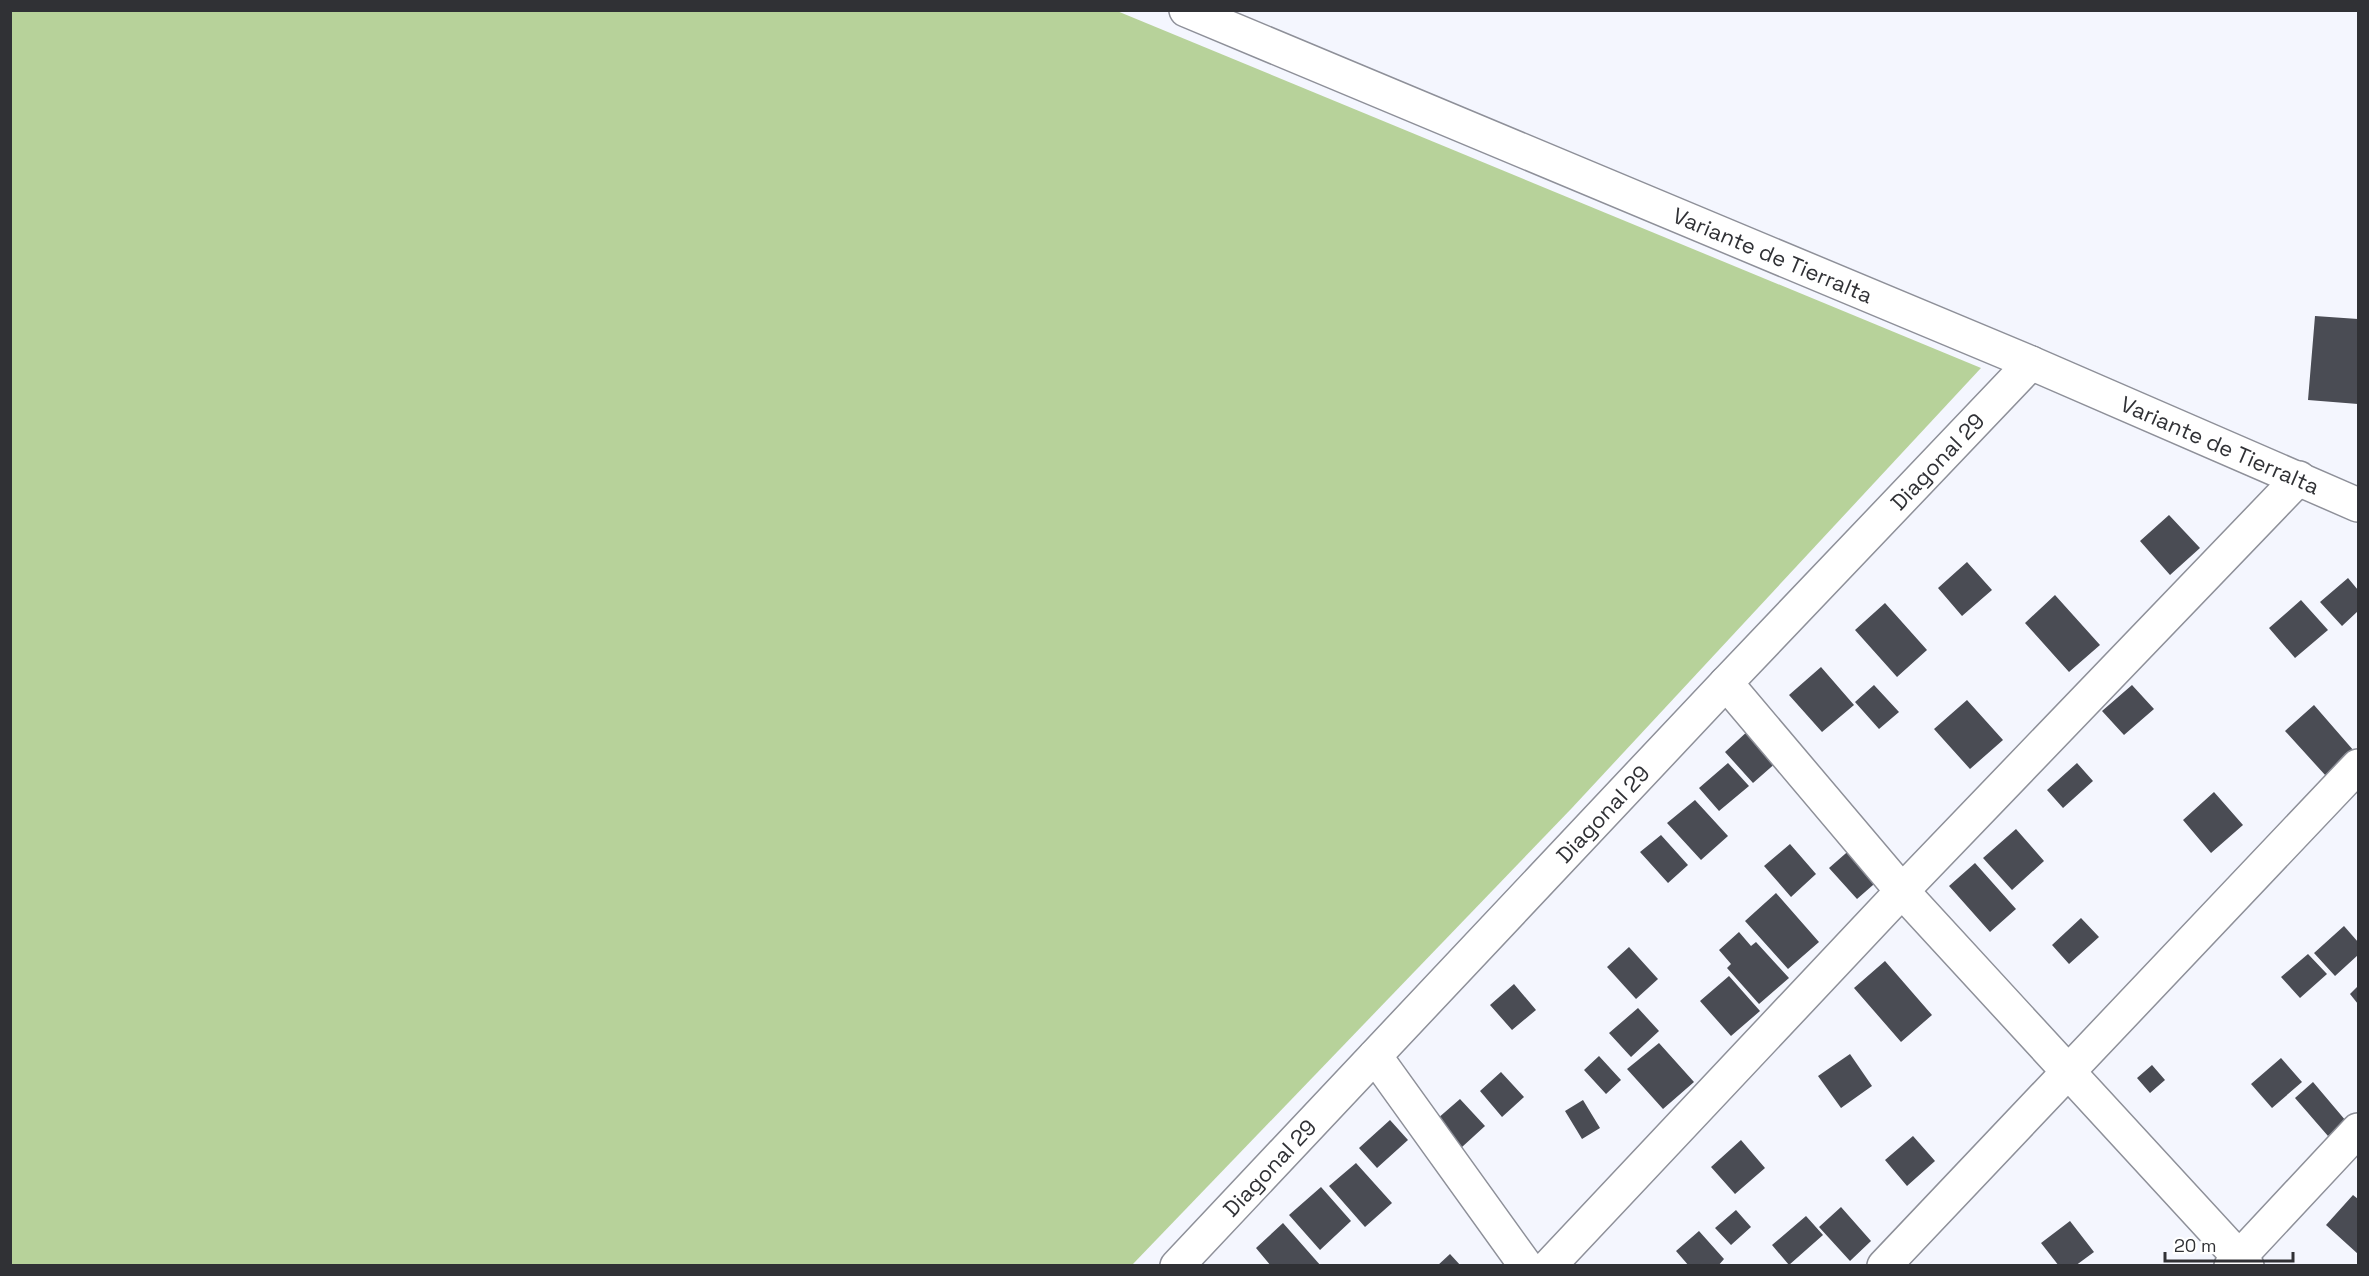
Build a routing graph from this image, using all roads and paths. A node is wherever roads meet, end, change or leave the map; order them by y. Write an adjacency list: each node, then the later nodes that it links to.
1 (1186, 10): 2 (street, Variante de Tierralta)
2 (2031, 363): 3 (street, Variante de Tierralta); 5 (street, Diagonal 29)
3 (2299, 478): 4 (street, Variante de Tierralta); 7 (street)
4 (2358, 505)
5 (1726, 683): 7 (street); 8 (street, Diagonal 29)
6 (2358, 766): 9 (street)
7 (1902, 891): 9 (street); 14 (street)
8 (1375, 1056): 12 (street, Diagonal 29); 13 (street)
9 (2068, 1071): 11 (street); 15 (street)
10 (2358, 1130): 11 (street)
11 (2239, 1263)
12 (1177, 1266)
13 (1526, 1266)
14 (1549, 1266)
15 (1884, 1266)

